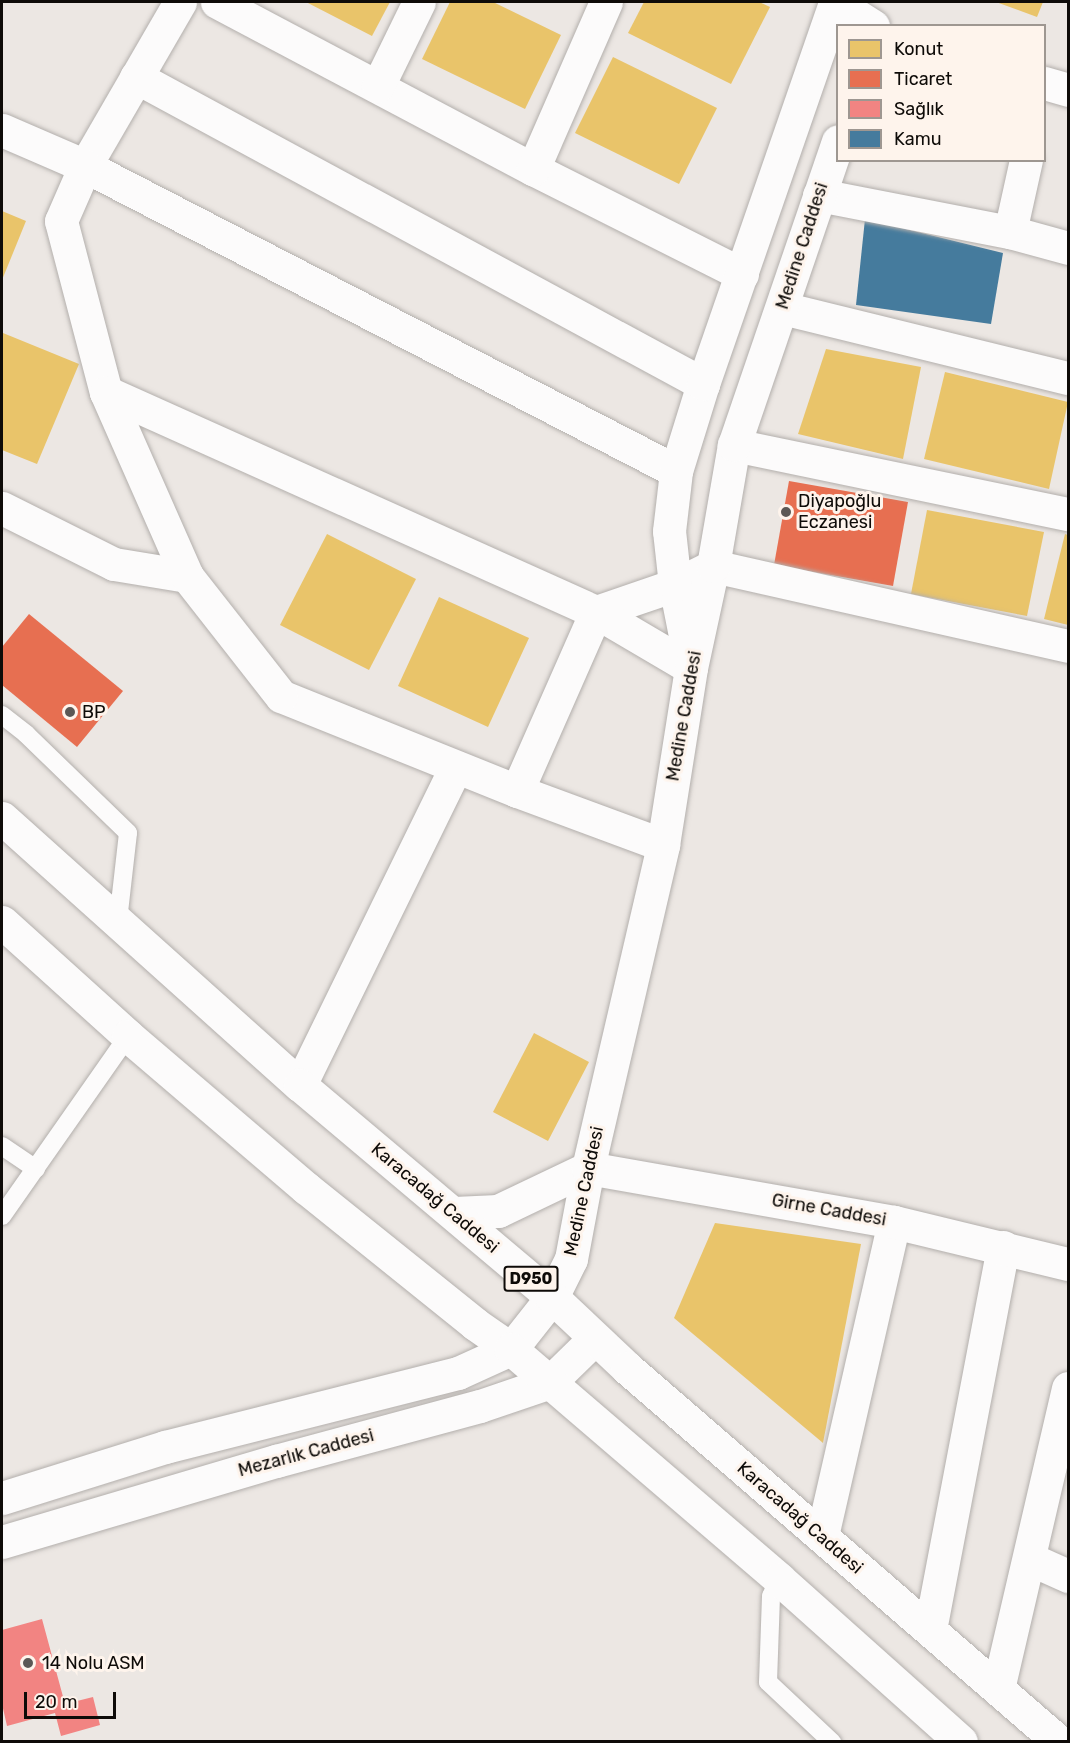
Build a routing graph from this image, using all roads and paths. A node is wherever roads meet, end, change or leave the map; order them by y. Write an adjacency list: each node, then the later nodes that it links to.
1 (180, 2): 9 (main road)
2 (217, 2): 11 (main road)
3 (419, 2): 11 (main road)
4 (606, 2): 17 (main road)
5 (834, 2): 7 (main road); 21 (main road)
6 (886, 2): 8 (main road)
7 (872, 24)
8 (876, 24)
9 (136, 77): 16 (main road); 24 (main road)
10 (1046, 84): 12 (main road)
11 (378, 86): 17 (main road)
12 (1068, 90)
13 (2, 130): 16 (main road)
14 (836, 144): 18 (main road, Medine Caddesi)
15 (1026, 162): 19 (main road)
16 (85, 166): 25 (main road); 27 (main road)
17 (534, 169): 21 (main road)
18 (819, 195): 19 (main road); 22 (main road, Medine Caddesi)
19 (1010, 232): 20 (main road)
20 (1068, 248)
21 (742, 274): 24 (main road)
22 (782, 308): 23 (main road); 26 (main road, Medine Caddesi)
23 (1068, 378)
24 (703, 384): 27 (main road)
25 (105, 392): 31 (main road); 33 (main road)
26 (734, 445): 29 (main road); 30 (main road, Medine Caddesi)
27 (676, 471): 32 (main road)
28 (2, 508): 31 (main road)
29 (1068, 514)
30 (713, 566): 32 (main road); 34 (main road); 35 (main road, Medine Caddesi)
31 (187, 576): 37 (main road)
32 (675, 585): 33 (main road); 35 (main road)
33 (596, 612): 35 (main road); 38 (main road)
34 (1068, 646)
35 (691, 668): 40 (main road, Medine Caddesi)
36 (2, 716): 41 (lane)
37 (456, 766): 38 (main road); 44 (main road)
38 (517, 791): 40 (main road)
39 (2, 818): 41 (main road, Karacadağ Caddesi / D950)
40 (663, 845): 47 (main road, Medine Caddesi)
41 (118, 921): 44 (main road, Karacadağ Caddesi / D950)
42 (2, 922): 43 (main road)
43 (128, 1036): 46 (lane); 55 (main road)
44 (300, 1085): 48 (main road, Karacadağ Caddesi / D950)
45 (2, 1146): 46 (lane)
46 (36, 1168): 49 (lane)
47 (588, 1168): 48 (main road); 50 (main road, Girne Caddesi); 53 (main road, Medine Caddesi)
48 (454, 1213): 53 (main road, Karacadağ Caddesi / D950)
49 (2, 1216)
50 (894, 1222): 51 (main road, Girne Caddesi); 59 (main road)
51 (1003, 1247): 52 (main road, Girne Caddesi); 64 (main road)
52 (1068, 1264)
53 (552, 1297): 54 (main road, Karacadağ Caddesi / D950); 55 (main road)
54 (594, 1339): 56 (main road, Mezarlık Caddesi); 59 (main road, Karacadağ Caddesi / D950)
55 (511, 1349): 56 (main road); 58 (main road)
56 (550, 1382): 60 (main road, Mezarlık Caddesi); 63 (main road)
57 (1068, 1388): 61 (main road)
58 (2, 1498)
59 (822, 1536): 64 (main road, Karacadağ Caddesi / D950)
60 (2, 1542)
61 (1030, 1559): 62 (main road); 65 (main road)
62 (1068, 1576)
63 (779, 1579): 66 (lane); 67 (main road)
64 (930, 1630): 65 (main road, Karacadağ Caddesi / D950)
65 (999, 1689): 68 (main road, Karacadağ Caddesi / D950)
66 (832, 1742)
67 (961, 1742)
68 (1059, 1742)

